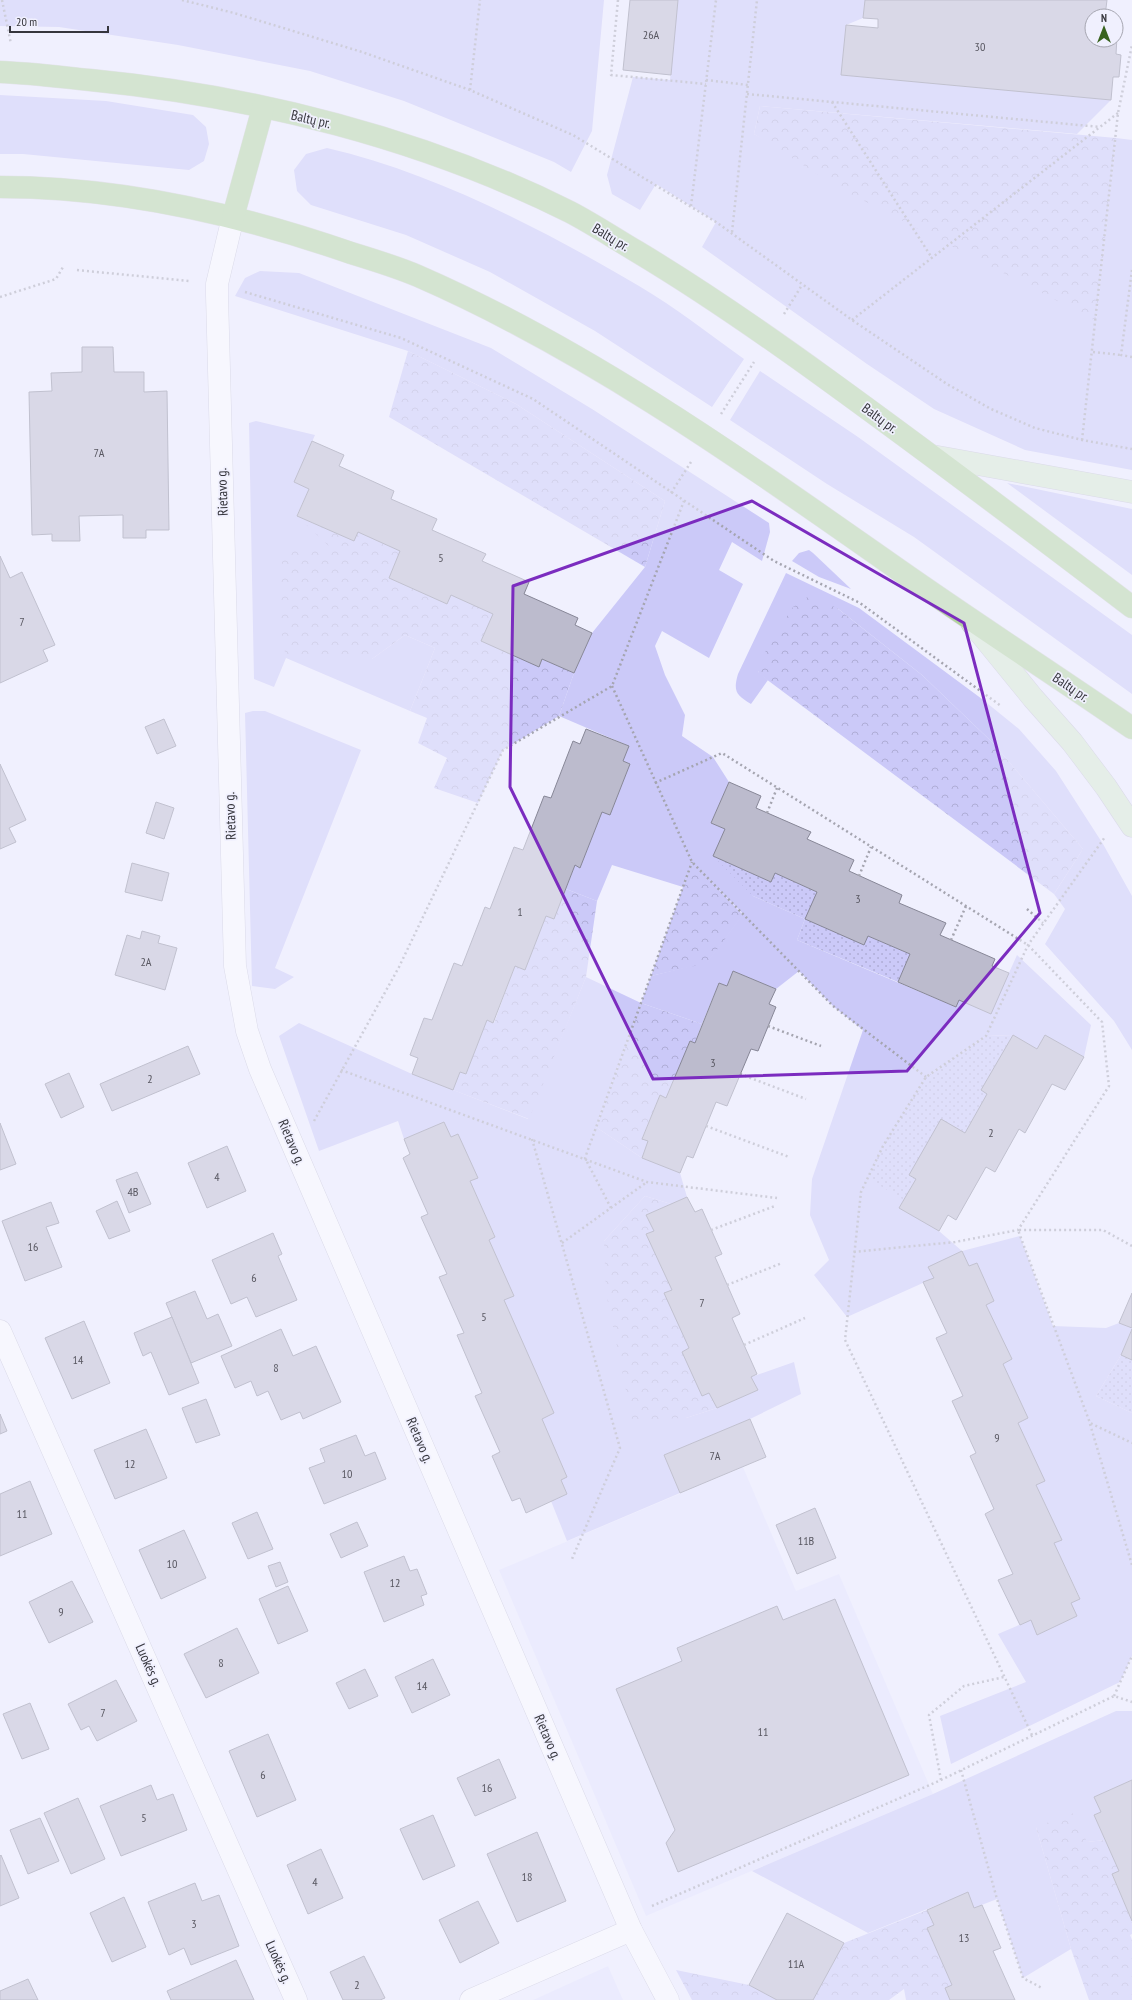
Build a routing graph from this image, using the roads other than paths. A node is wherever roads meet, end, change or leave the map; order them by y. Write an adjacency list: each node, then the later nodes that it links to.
1 (8, 72): 2 (main road, Baltų pr.)
2 (263, 108): 4 (main road); 5 (main road, Baltų pr.)
3 (0, 187): 4 (main road, Baltų pr.)
4 (233, 217): 8 (main road, Baltų pr.); 12 (street, Rietavo g.)
5 (933, 456): 6 (main road); 7 (main road, Baltų pr.)
6 (1132, 492)
7 (1132, 607)
8 (970, 620): 9 (main road, Baltų pr.); 10 (main road)
9 (1132, 728)
10 (1132, 826)
11 (0, 1331): 13 (street, Luokės g.)
12 (628, 1924): 14 (street); 15 (street, Rietavo g.)
13 (296, 2000)
14 (471, 2000)
15 (668, 2000)

